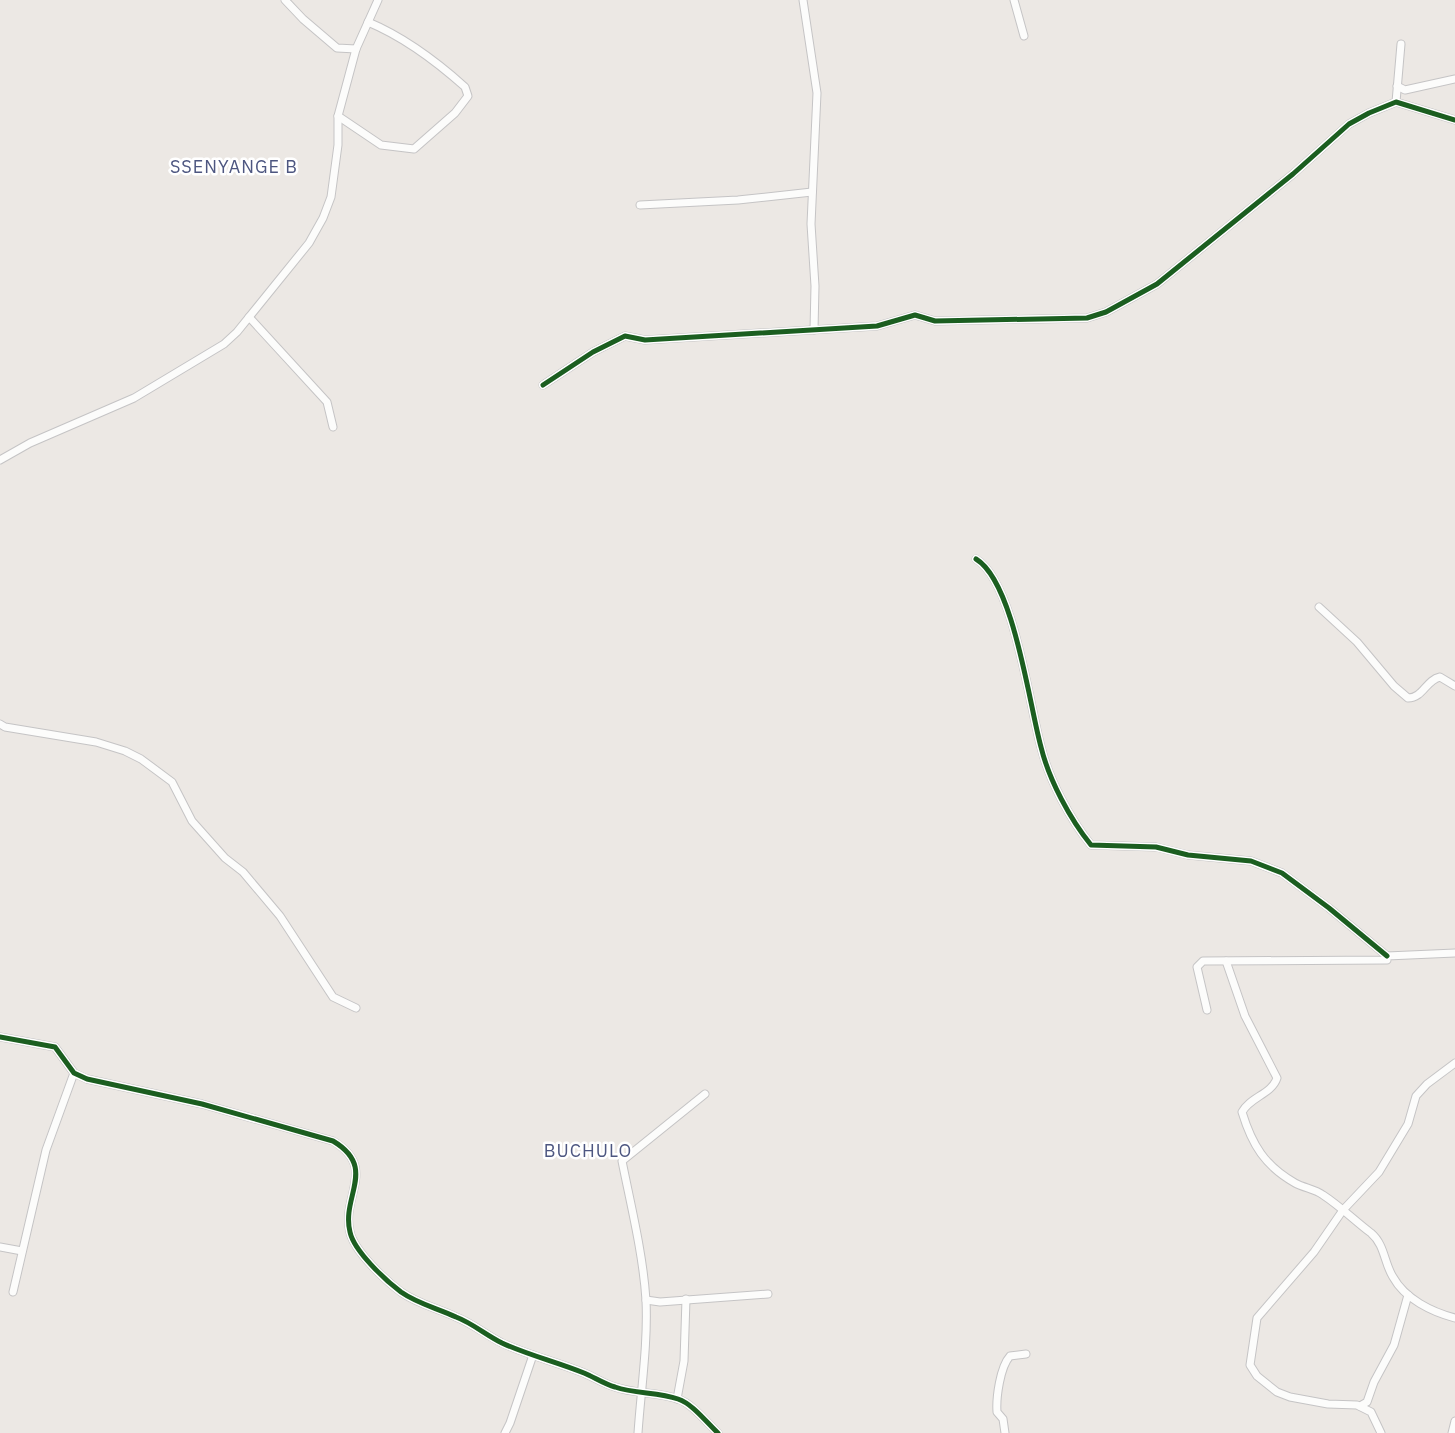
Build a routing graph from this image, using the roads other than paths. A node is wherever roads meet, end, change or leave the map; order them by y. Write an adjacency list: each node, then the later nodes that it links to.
1 (285, 0): 8 (street)
2 (378, 0): 5 (street)
3 (803, 0): 14 (street)
4 (1014, 0): 6 (street)
5 (368, 22): 8 (street); 12 (street)
6 (1024, 36)
7 (1401, 44): 10 (street)
8 (356, 49): 12 (street)
9 (1455, 80): 10 (street)
10 (1397, 86): 11 (street)
11 (1396, 102): 13 (street); 17 (street)
12 (338, 116): 16 (street)
13 (1455, 120)
14 (812, 192): 15 (street); 17 (street)
15 (640, 205)
16 (249, 317): 19 (street); 20 (street)
17 (814, 330): 18 (street)
18 (543, 385)
19 (333, 427)
20 (0, 460)
21 (976, 559): 26 (street)
22 (1319, 607): 23 (street)
23 (1455, 686)
24 (0, 724): 28 (street)
25 (1455, 953): 26 (street)
26 (1387, 956): 27 (street)
27 (1226, 961): 29 (street); 34 (street)
28 (356, 1008)
29 (1208, 1010)
30 (0, 1038): 32 (street)
31 (1455, 1063): 34 (street)
32 (74, 1073): 36 (street); 44 (street)
33 (705, 1094): 41 (street)
34 (1343, 1210): 39 (street); 47 (street)
35 (0, 1247): 36 (street)
36 (22, 1251): 37 (street)
37 (13, 1292)
38 (768, 1294): 40 (street)
39 (1408, 1295): 42 (street); 47 (street)
40 (686, 1299): 41 (street); 46 (street)
41 (646, 1300): 45 (street)
42 (1455, 1318)
43 (1026, 1354): 52 (street)
44 (532, 1355): 45 (street); 49 (street)
45 (640, 1394): 46 (street); 50 (street)
46 (677, 1399): 51 (street)
47 (1360, 1406): 53 (street)
48 (1455, 1421): 54 (street)
49 (505, 1433)
50 (638, 1433)
51 (718, 1433)
52 (1005, 1433)
53 (1381, 1433)
54 (1452, 1433)

